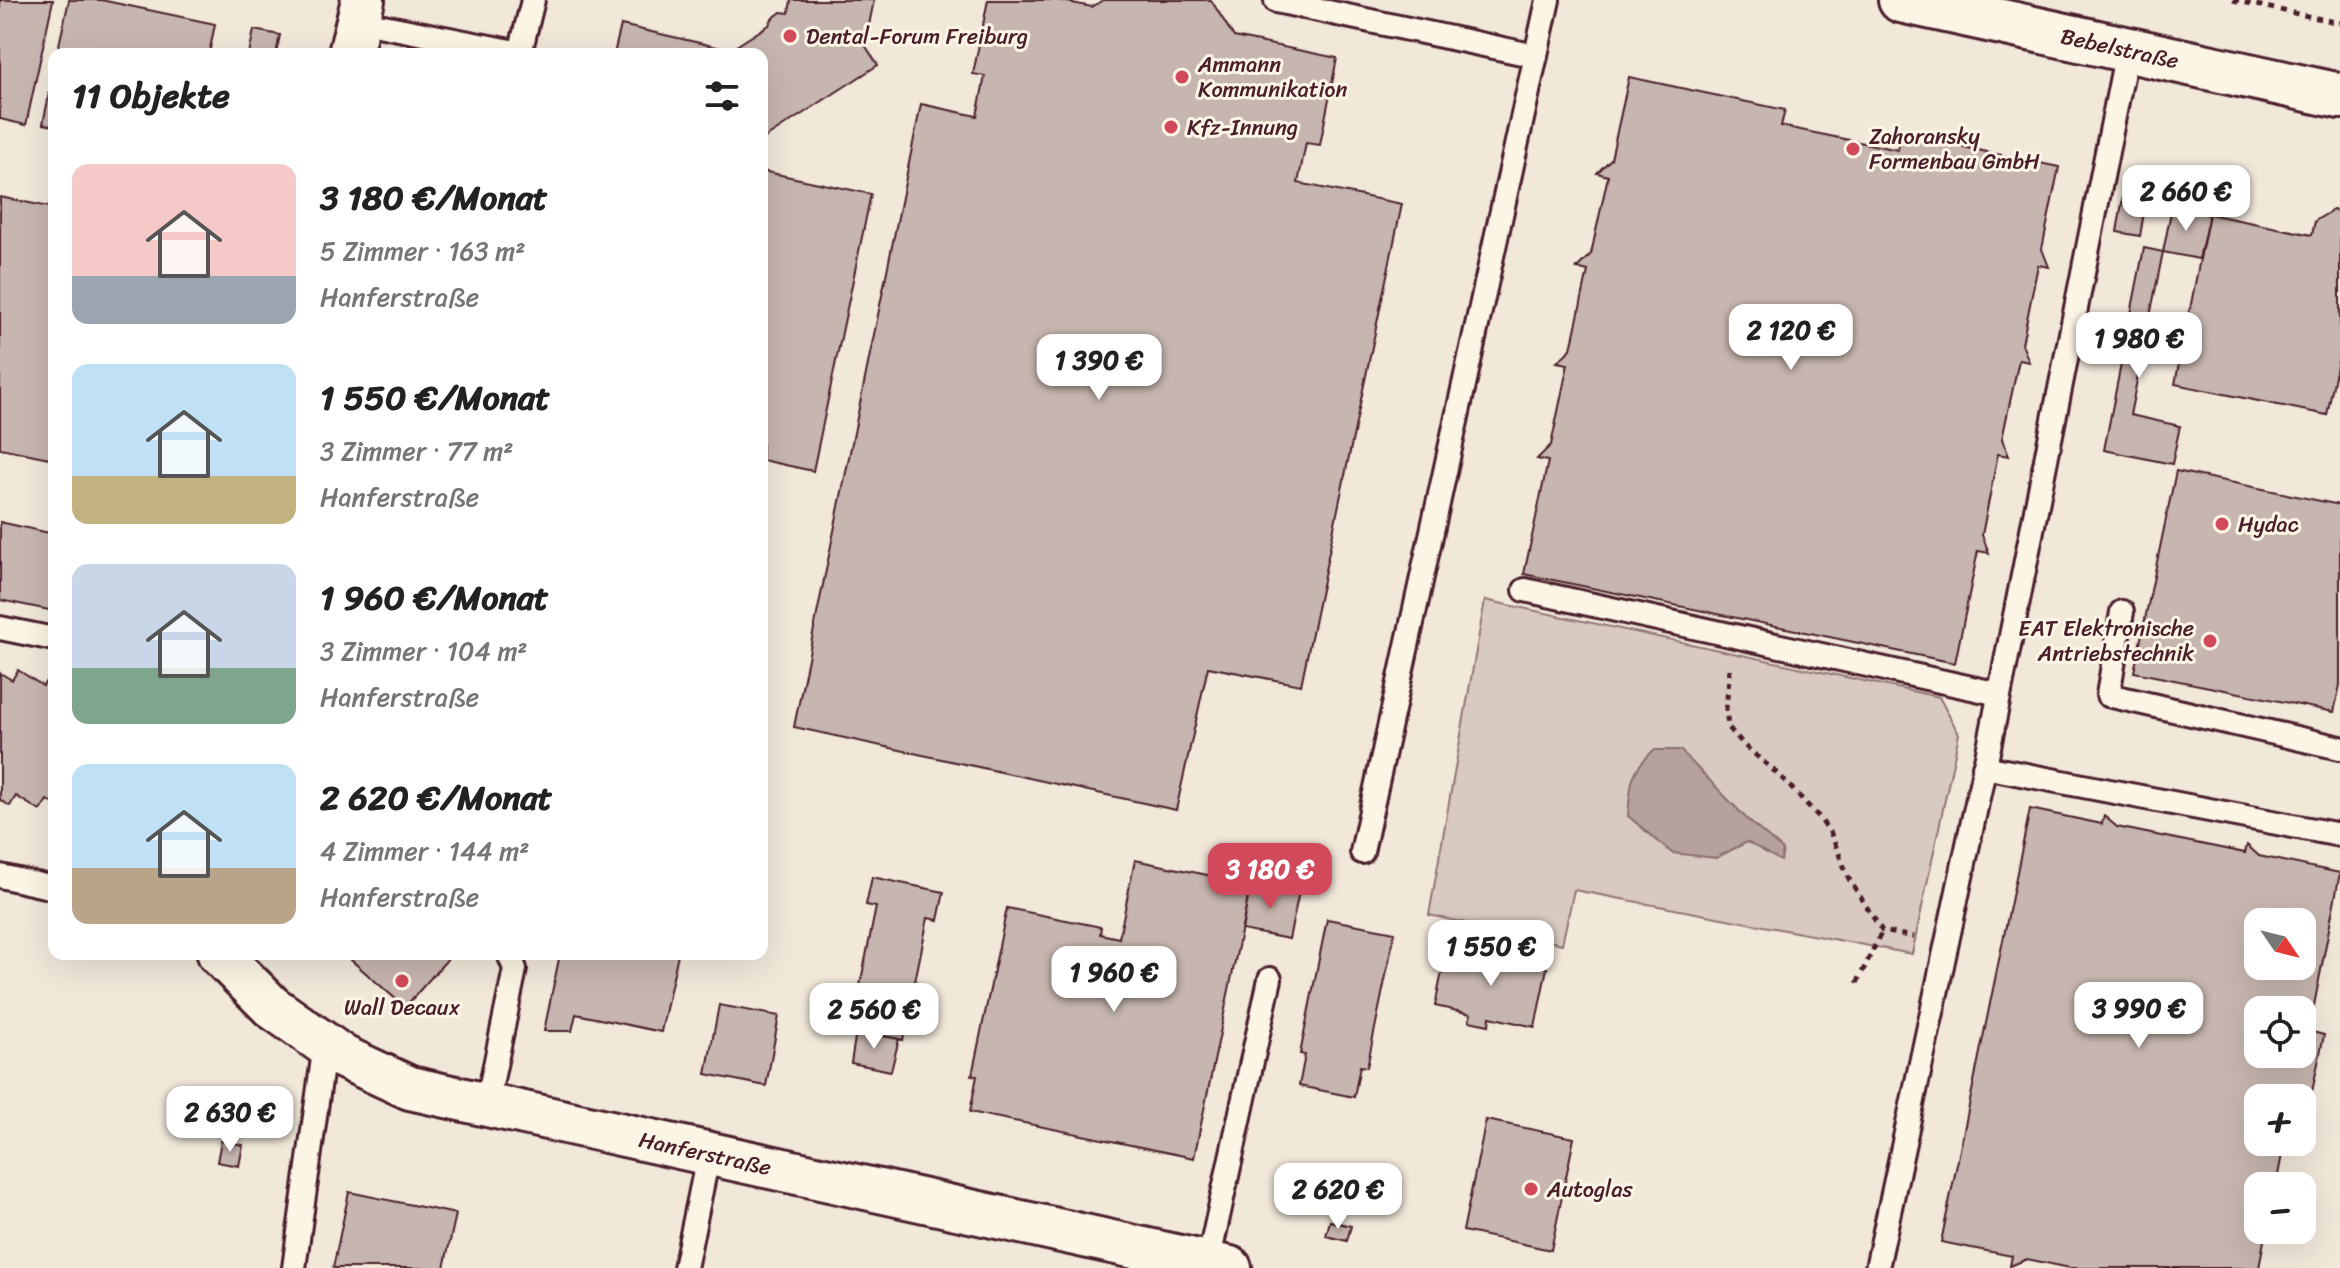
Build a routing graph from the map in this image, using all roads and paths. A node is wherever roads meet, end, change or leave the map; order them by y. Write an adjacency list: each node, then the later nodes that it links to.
1 (533, 0): 9 (lane)
2 (1548, 0): 11 (lane)
3 (1901, 0): 10 (street, Bebelstraße)
4 (2233, 0): 6 (path)
5 (1276, 1): 11 (lane)
6 (2340, 23)
7 (357, 25): 8 (lane)
8 (491, 48)
9 (521, 48)
10 (2127, 51): 12 (street, Bebelstraße); 18 (lane)
11 (1536, 56): 22 (lane)
12 (2340, 96)
13 (1525, 590): 16 (lane)
14 (2122, 612): 19 (lane)
15 (0, 628): 17 (lane)
16 (1733, 635): 18 (lane); 25 (path)
17 (48, 638)
18 (1999, 694): 20 (lane)
19 (2340, 748)
20 (1984, 767): 21 (lane); 26 (lane)
21 (2340, 835)
22 (1362, 852)
23 (0, 876): 24 (lane)
24 (48, 887)
25 (1882, 931): 26 (path); 30 (path)
26 (1947, 942): 37 (lane)
27 (225, 960): 31 (street, Hanferstraße)
28 (511, 960): 32 (lane)
29 (1270, 979): 34 (lane)
30 (1857, 983)
31 (325, 1044): 32 (street, Hanferstraße); 35 (lane)
32 (487, 1104): 33 (street, Hanferstraße)
33 (709, 1152): 34 (street, Hanferstraße); 36 (lane)
34 (1196, 1264)
35 (294, 1268)
36 (685, 1268)
37 (1877, 1268)

